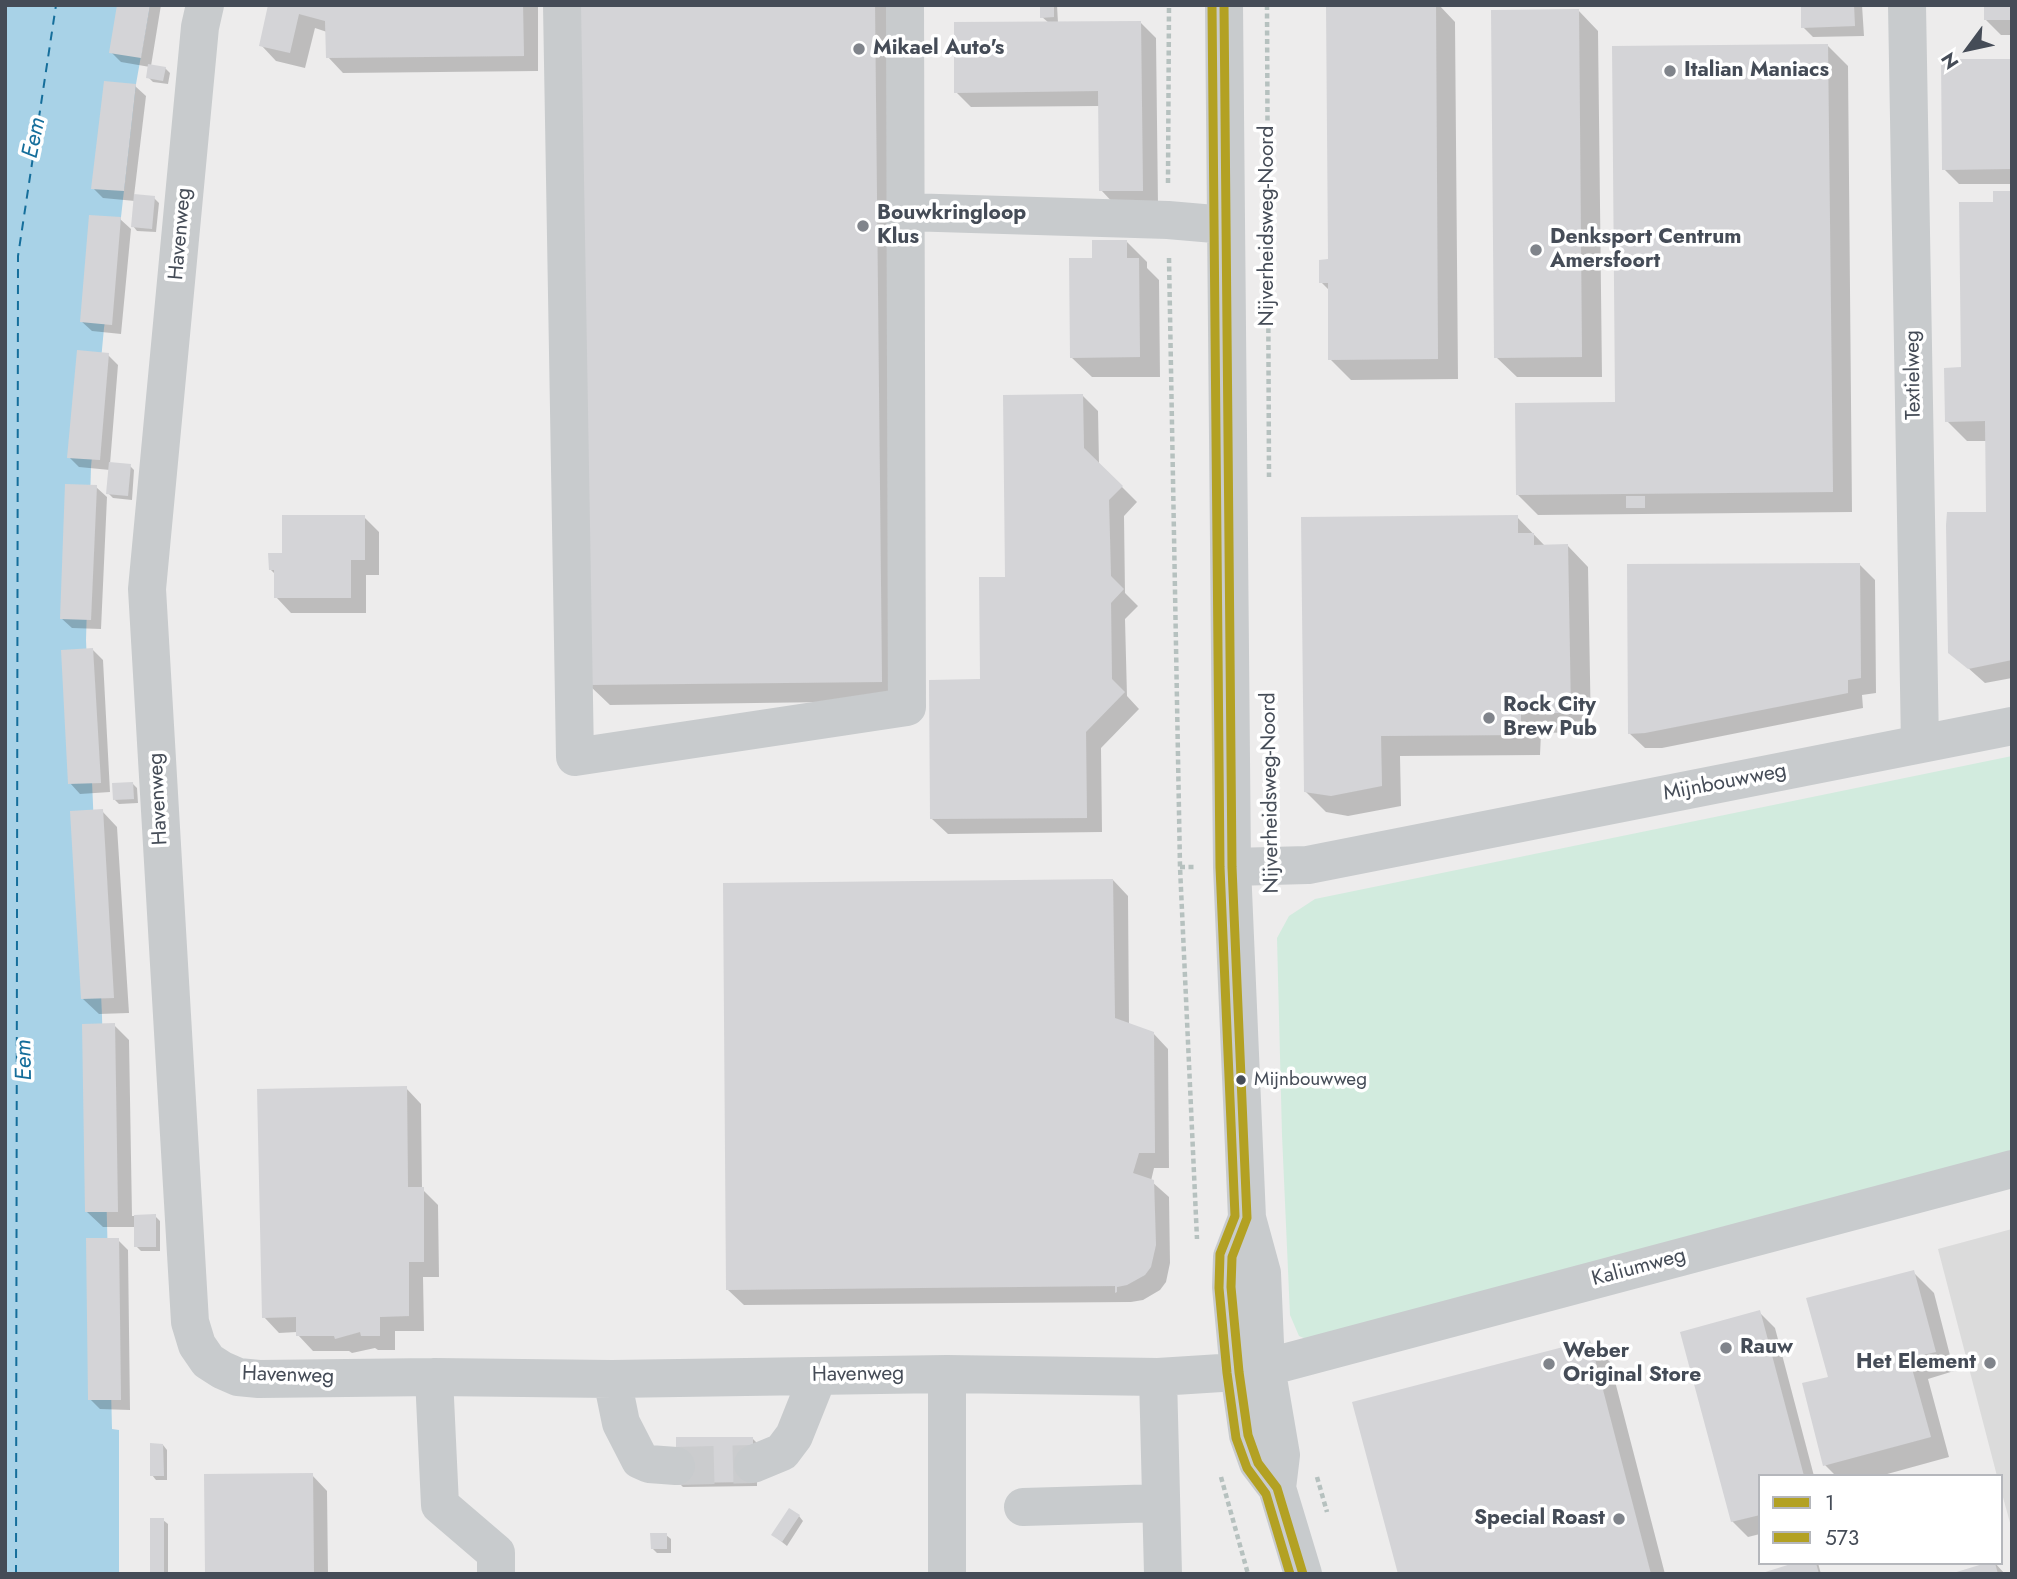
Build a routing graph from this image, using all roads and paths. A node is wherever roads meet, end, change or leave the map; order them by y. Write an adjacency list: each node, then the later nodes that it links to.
1 (205, 5): 20 (street, Havenweg)
2 (562, 5): 8 (street)
3 (905, 5): 8 (street)
4 (1169, 5): 9 (path)
5 (1224, 5): 10 (street, Nijverheidsweg-Noord)
6 (1267, 5): 11 (path, Nijverheidsweg-Noord)
7 (1908, 5): 13 (street, Textielweg)
8 (906, 212): 9 (street)
9 (1168, 220): 10 (street); 16 (path)
10 (1226, 225): 14 (street, Nijverheidsweg-Noord)
11 (1269, 478)
12 (2012, 726): 13 (street, Mijnbouwweg)
13 (1920, 744): 14 (street, Mijnbouwweg)
14 (1231, 867): 17 (street, Nijverheidsweg-Noord)
15 (2012, 1168): 17 (street, Kaliumweg)
16 (1198, 1252)
17 (1252, 1370): 21 (street, Havenweg); 34 (street, Nijverheidsweg-Noord)
18 (947, 1374): 19 (street, Havenweg); 21 (street, Havenweg); 31 (street)
19 (818, 1376): 22 (street, Havenweg); 23 (street)
20 (434, 1377): 22 (street, Havenweg); 30 (street)
21 (1158, 1377): 27 (street)
22 (612, 1380): 24 (street)
23 (753, 1464)
24 (676, 1466)
25 (1315, 1467): 29 (path)
26 (1219, 1470): 33 (path)
27 (1161, 1503): 28 (street); 32 (street)
28 (1023, 1507)
29 (1329, 1520)
30 (496, 1574)
31 (947, 1574)
32 (1163, 1574)
33 (1248, 1574)
34 (1303, 1574)

